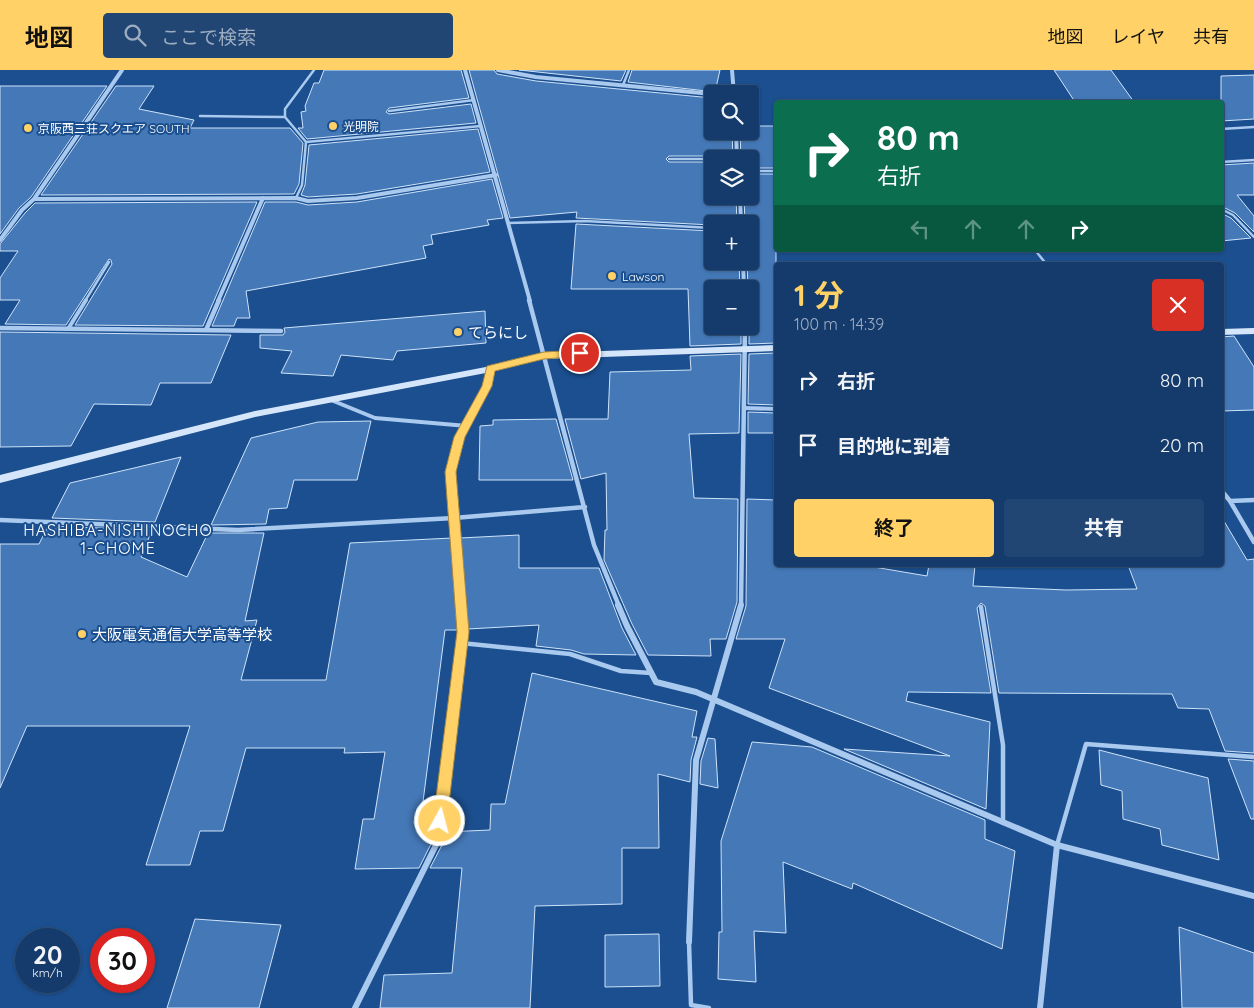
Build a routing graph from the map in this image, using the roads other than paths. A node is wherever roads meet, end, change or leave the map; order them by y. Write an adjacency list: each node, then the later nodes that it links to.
1 (122, 70): 27 (street)
2 (314, 70): 13 (lane)
3 (465, 70): 10 (street)
4 (498, 70): 7 (street)
5 (629, 70): 7 (lane)
6 (732, 70): 8 (street)
7 (623, 85): 9 (street)
8 (733, 85)
9 (704, 93)
10 (474, 100): 11 (lane); 14 (street)
11 (389, 111)
12 (200, 116): 13 (lane)
13 (285, 117): 17 (lane)
14 (481, 126): 17 (lane); 24 (street)
15 (1254, 127): 16 (lane)
16 (1224, 129)
17 (306, 142): 26 (lane)
18 (704, 159): 19 (lane)
19 (668, 160)
20 (1254, 160): 21 (lane)
21 (1224, 162)
22 (759, 171): 23 (lane)
23 (774, 171)
24 (496, 175): 26 (street); 29 (street)
25 (263, 198): 26 (street); 27 (street); 38 (street)
26 (296, 198)
27 (34, 199): 32 (street)
28 (1224, 210): 31 (lane)
29 (508, 224): 30 (lane); 45 (street)
30 (704, 228)
31 (1254, 237)
32 (0, 240)
33 (1036, 252): 35 (lane)
34 (109, 262): 37 (lane)
35 (1044, 262)
36 (0, 328): 37 (street)
37 (68, 329): 38 (street)
38 (206, 330): 40 (street)
39 (1254, 331): 41 (street)
40 (281, 332)
41 (1224, 332)
42 (745, 335): 44 (street)
43 (774, 348): 44 (street)
44 (746, 349): 45 (street); 48 (street)
45 (544, 356): 46 (street); 55 (street)
46 (491, 369): 47 (street); 50 (lane)
47 (329, 400): 50 (lane); 51 (street)
48 (744, 408): 49 (lane); 62 (street)
49 (774, 409)
50 (467, 426): 56 (lane)
51 (0, 479)
52 (1224, 494): 54 (street)
53 (1254, 500): 54 (street)
54 (1230, 501): 58 (street)
55 (585, 507): 56 (street); 61 (street)
56 (454, 518): 57 (street); 60 (street)
57 (0, 520)
58 (1254, 542)
59 (980, 607): 64 (lane)
60 (462, 643): 61 (lane); 68 (street)
61 (651, 674): 62 (street)
62 (715, 701): 64 (street); 67 (street)
63 (1254, 757): 65 (lane)
64 (1004, 823): 65 (street)
65 (1058, 845): 66 (street); 70 (street)
66 (1254, 896)
67 (689, 942): 69 (lane)
68 (354, 1008)
69 (709, 1008)
70 (1040, 1008)

